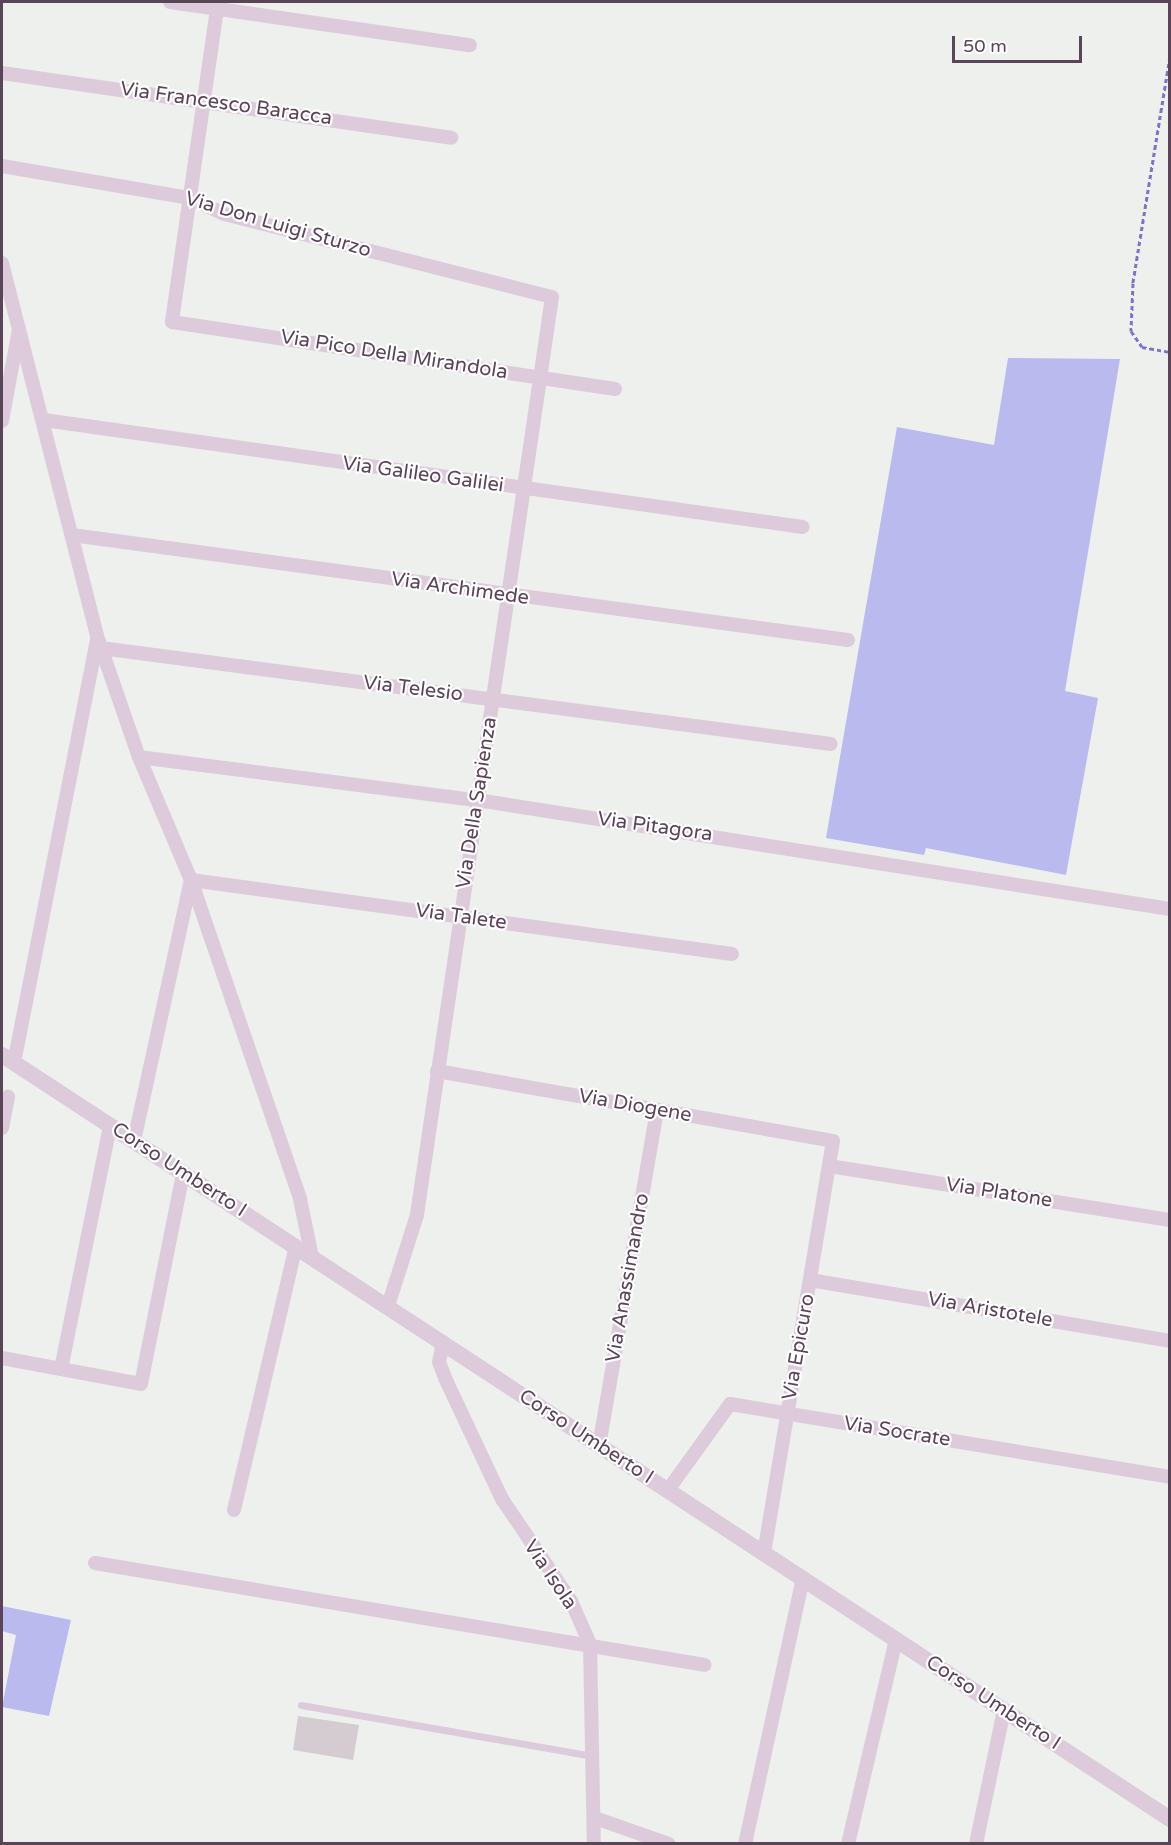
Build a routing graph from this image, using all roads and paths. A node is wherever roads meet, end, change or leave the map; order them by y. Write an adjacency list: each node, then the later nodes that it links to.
1 (170, 2): 2 (street)
2 (218, 5): 3 (street); 6 (street)
3 (470, 45)
4 (1170, 56): 13 (path)
5 (2, 73): 6 (street, Via Francesco Baracca)
6 (204, 103): 7 (street, Via Francesco Baracca); 9 (street)
7 (451, 138)
8 (2, 166): 9 (street, Via Don Luigi Sturzo)
9 (190, 198): 11 (street, Via Don Luigi Sturzo); 14 (street, Via Pico Della Mirandola)
10 (2, 263): 12 (street)
11 (552, 297): 14 (street, Via Della Sapienza)
12 (20, 323): 16 (street); 17 (street)
13 (1170, 352)
14 (542, 377): 15 (street, Via Pico Della Mirandola); 18 (street, Via Della Sapienza)
15 (615, 389)
16 (44, 420): 18 (street, Via Galileo Galilei); 20 (street)
17 (2, 422)
18 (525, 490): 19 (street, Via Galileo Galilei); 21 (street, Via Della Sapienza)
19 (802, 527)
20 (72, 534): 21 (street, Via Archimede); 23 (street)
21 (510, 596): 22 (street, Via Archimede); 24 (street, Via Della Sapienza)
22 (848, 640)
23 (99, 642): 24 (street, Via Telesio); 26 (street); 32 (street)
24 (495, 699): 25 (street, Via Telesio); 27 (street, Via Della Sapienza)
25 (831, 744)
26 (139, 758): 27 (street, Via Pitagora); 28 (street)
27 (477, 800): 29 (street, Via Pitagora); 30 (street, Via Della Sapienza)
28 (191, 880): 30 (street, Via Talete); 38 (street); 44 (street)
29 (1170, 909)
30 (459, 916): 31 (street, Via Talete); 33 (street, Via Della Sapienza)
31 (732, 954)
32 (8, 1059): 36 (street, Corso Umberto I)
33 (437, 1071): 35 (street, Via Diogene); 46 (street, Via Della Sapienza)
34 (8, 1097): 37 (street)
35 (657, 1110): 39 (street, Via Diogene); 52 (street, Via Anassimandro)
36 (110, 1125): 38 (street, Corso Umberto I); 50 (street)
37 (2, 1128)
38 (134, 1141): 41 (street, Corso Umberto I)
39 (833, 1141): 40 (street, Via Epicuro)
40 (829, 1166): 42 (street, Via Platone); 45 (street, Via Epicuro)
41 (183, 1173): 43 (street, Corso Umberto I); 50 (street)
42 (1170, 1220)
43 (296, 1246): 44 (street, Corso Umberto I); 55 (street)
44 (312, 1257): 46 (street, Corso Umberto I)
45 (810, 1280): 47 (street, Via Aristotele); 51 (street, Via Epicuro)
46 (388, 1306): 48 (street, Corso Umberto I)
47 (1170, 1341)
48 (443, 1342): 52 (street, Corso Umberto I); 60 (street, Via Isola)
49 (2, 1358): 50 (street)
50 (61, 1369)
51 (787, 1414): 53 (street, Via Socrate); 54 (street, Via Socrate); 56 (street, Via Epicuro)
52 (599, 1446): 54 (street, Corso Umberto I)
53 (1170, 1477)
54 (668, 1490): 56 (street, Corso Umberto I)
55 (234, 1510)
56 (764, 1552): 58 (street, Corso Umberto I)
57 (95, 1563): 60 (street)
58 (803, 1578): 59 (street, Corso Umberto I); 69 (street)
59 (896, 1639): 63 (street, Corso Umberto I); 70 (street)
60 (590, 1644): 61 (street); 64 (street, Via Isola)
61 (705, 1665)
62 (301, 1705): 64 (lane)
63 (1004, 1710): 66 (street, Corso Umberto I); 71 (street)
64 (592, 1756): 65 (street, Via Isola)
65 (595, 1818): 67 (street, Via Isola); 68 (street)
66 (1170, 1819)
67 (594, 1844)
68 (669, 1844)
69 (745, 1844)
70 (848, 1844)
71 (976, 1844)

